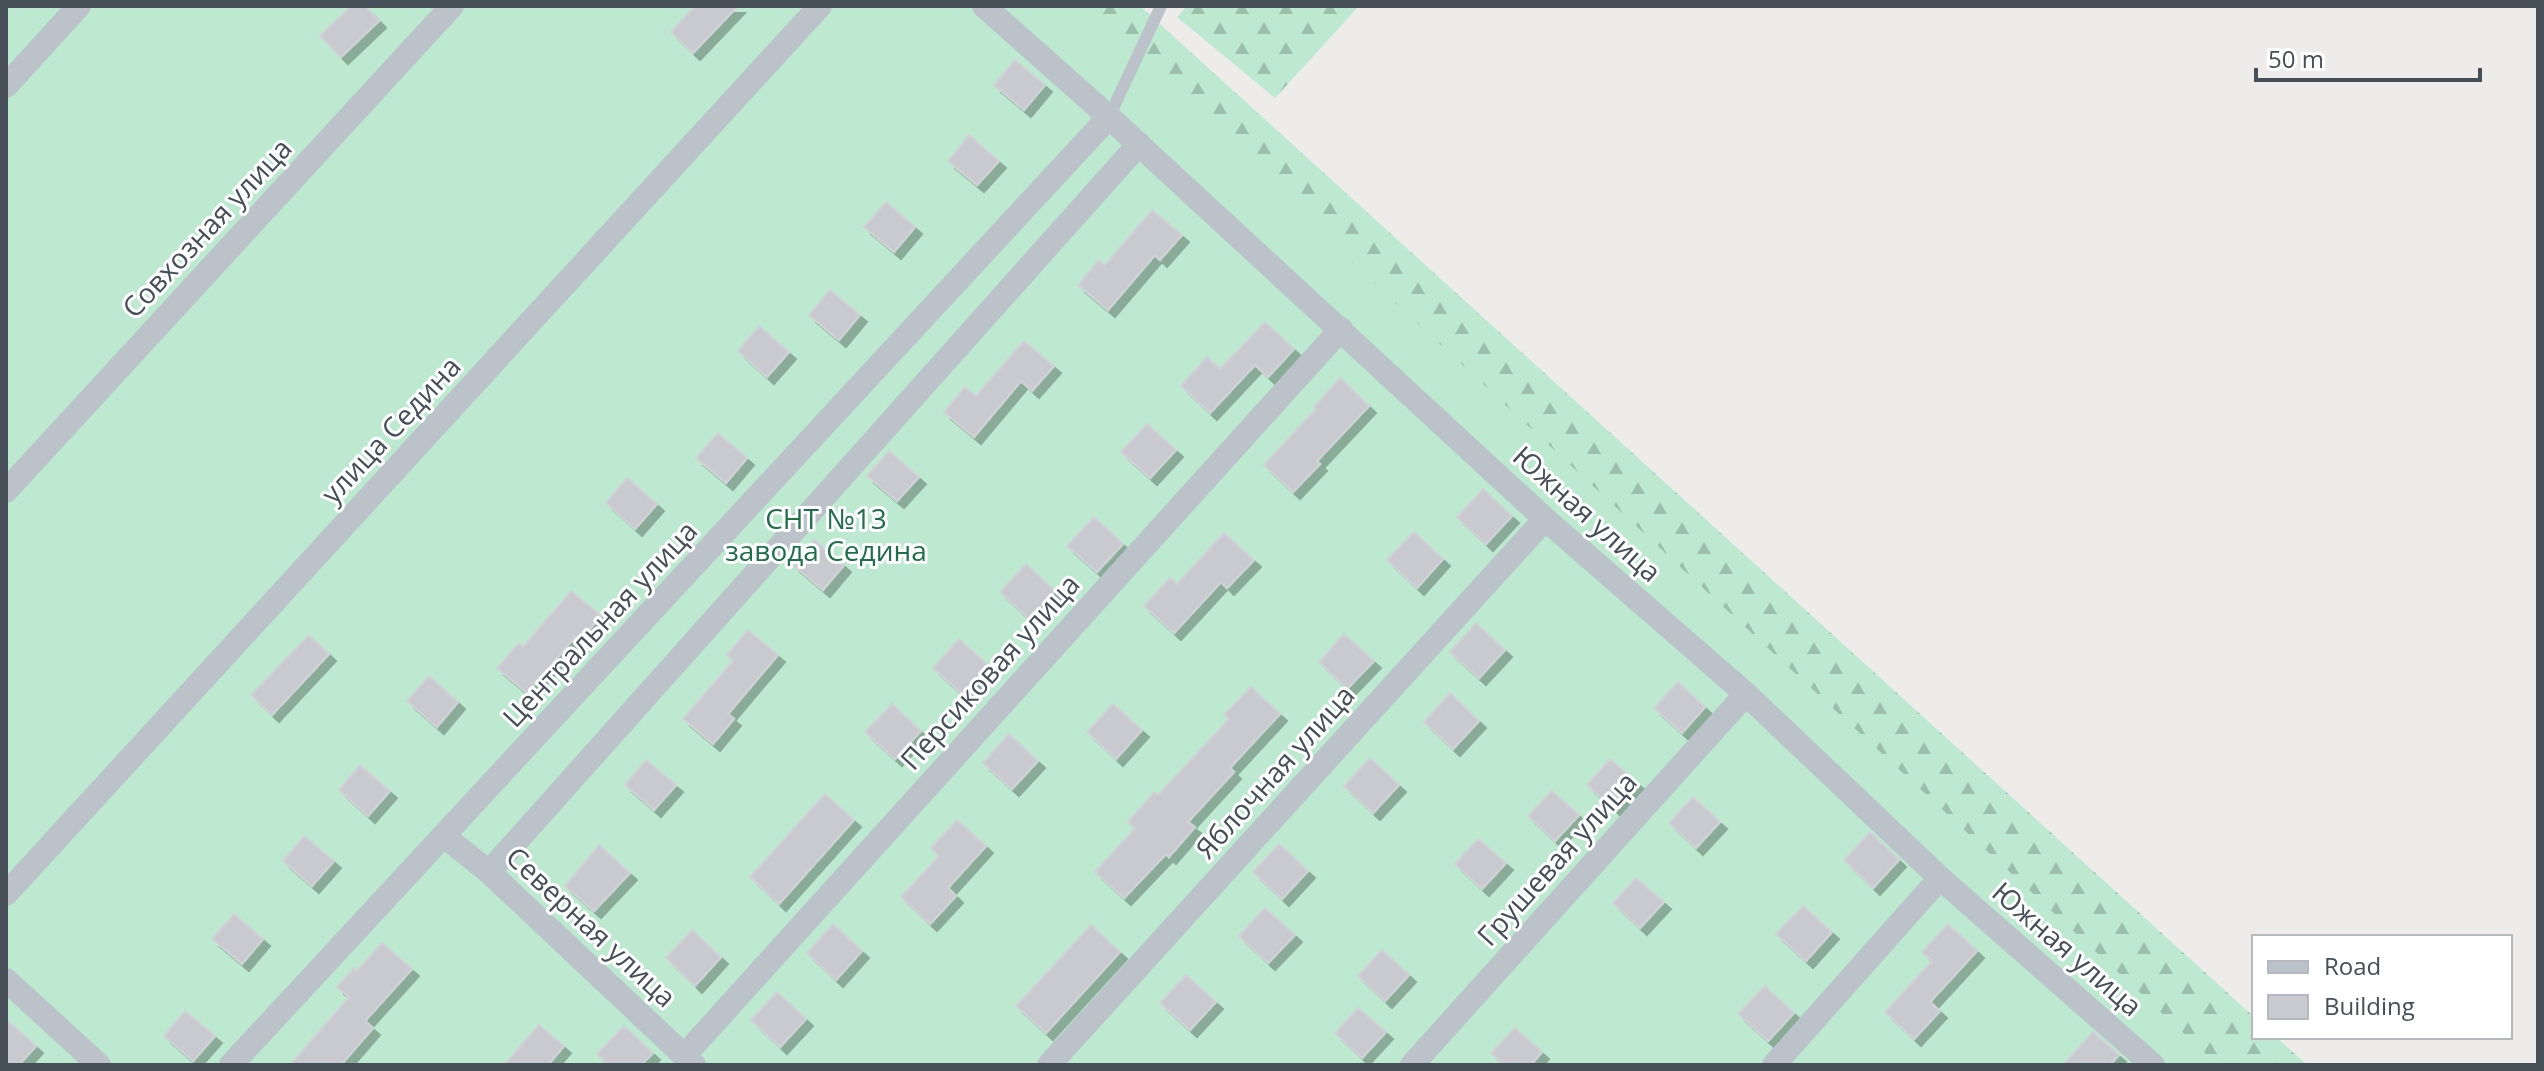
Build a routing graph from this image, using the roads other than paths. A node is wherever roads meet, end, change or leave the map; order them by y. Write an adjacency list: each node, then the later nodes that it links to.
1 (79, 6): 6 (street)
2 (452, 6): 10 (street, Совхозная улица)
3 (820, 6): 16 (street, улица Седина)
4 (984, 6): 7 (street, Южная улица)
5 (1161, 6): 7 (lane)
6 (6, 86)
7 (1109, 117): 8 (street, Южная улица); 13 (street, Центральная улица)
8 (1139, 144): 9 (street, Южная улица); 14 (street)
9 (1341, 329): 11 (street, Южная улица); 18 (street, Персиковая улица)
10 (6, 491)
11 (1545, 519): 12 (street, Южная улица); 22 (street, Яблочная улица)
12 (1746, 694): 15 (street, Южная улица); 23 (street, Грушевая улица)
13 (444, 836): 14 (street, Северная улица); 21 (street, Центральная улица)
14 (489, 872): 18 (street, Северная улица)
15 (1940, 878): 19 (street, Южная улица); 24 (street)
16 (6, 894)
17 (6, 980): 20 (street)
18 (689, 1060)
19 (2148, 1063)
20 (99, 1065)
21 (231, 1065)
22 (1049, 1065)
23 (1412, 1065)
24 (1774, 1065)

